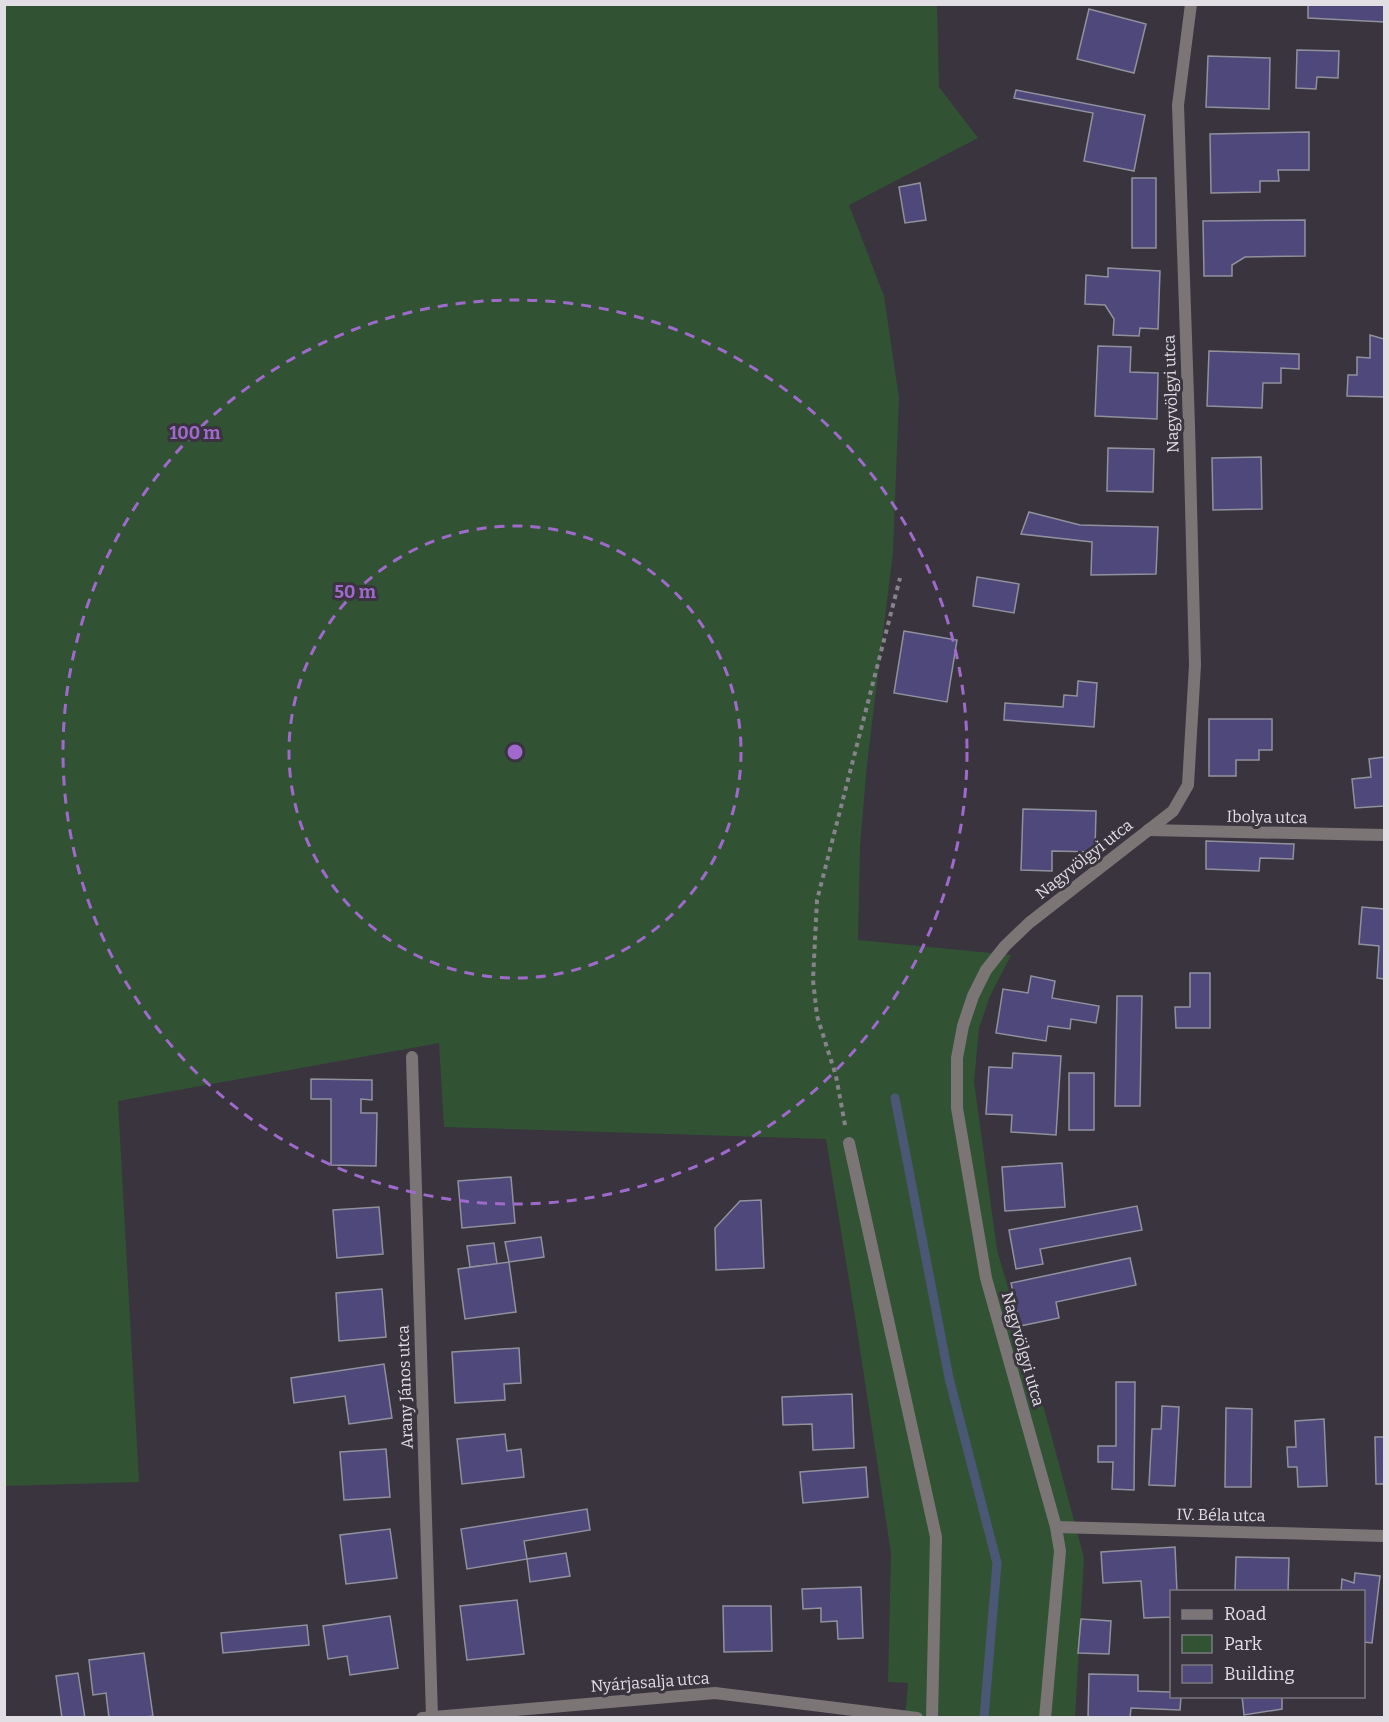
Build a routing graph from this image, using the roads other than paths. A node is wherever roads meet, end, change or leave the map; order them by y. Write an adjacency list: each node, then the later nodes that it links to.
1 (1191, 4): 2 (street, Nagyvölgyi utca)
2 (1148, 830): 3 (street, Ibolya utca); 6 (street, Nagyvölgyi utca)
3 (1384, 835)
4 (412, 1057): 8 (street, Arany János utca)
5 (849, 1143): 10 (street)
6 (1056, 1527): 7 (street, IV. Béla utca); 11 (street, Nagyvölgyi utca)
7 (1384, 1536)
8 (427, 1717): 9 (street, Nyárjasalja utca)
9 (917, 1718)
10 (932, 1718)
11 (1045, 1718)

